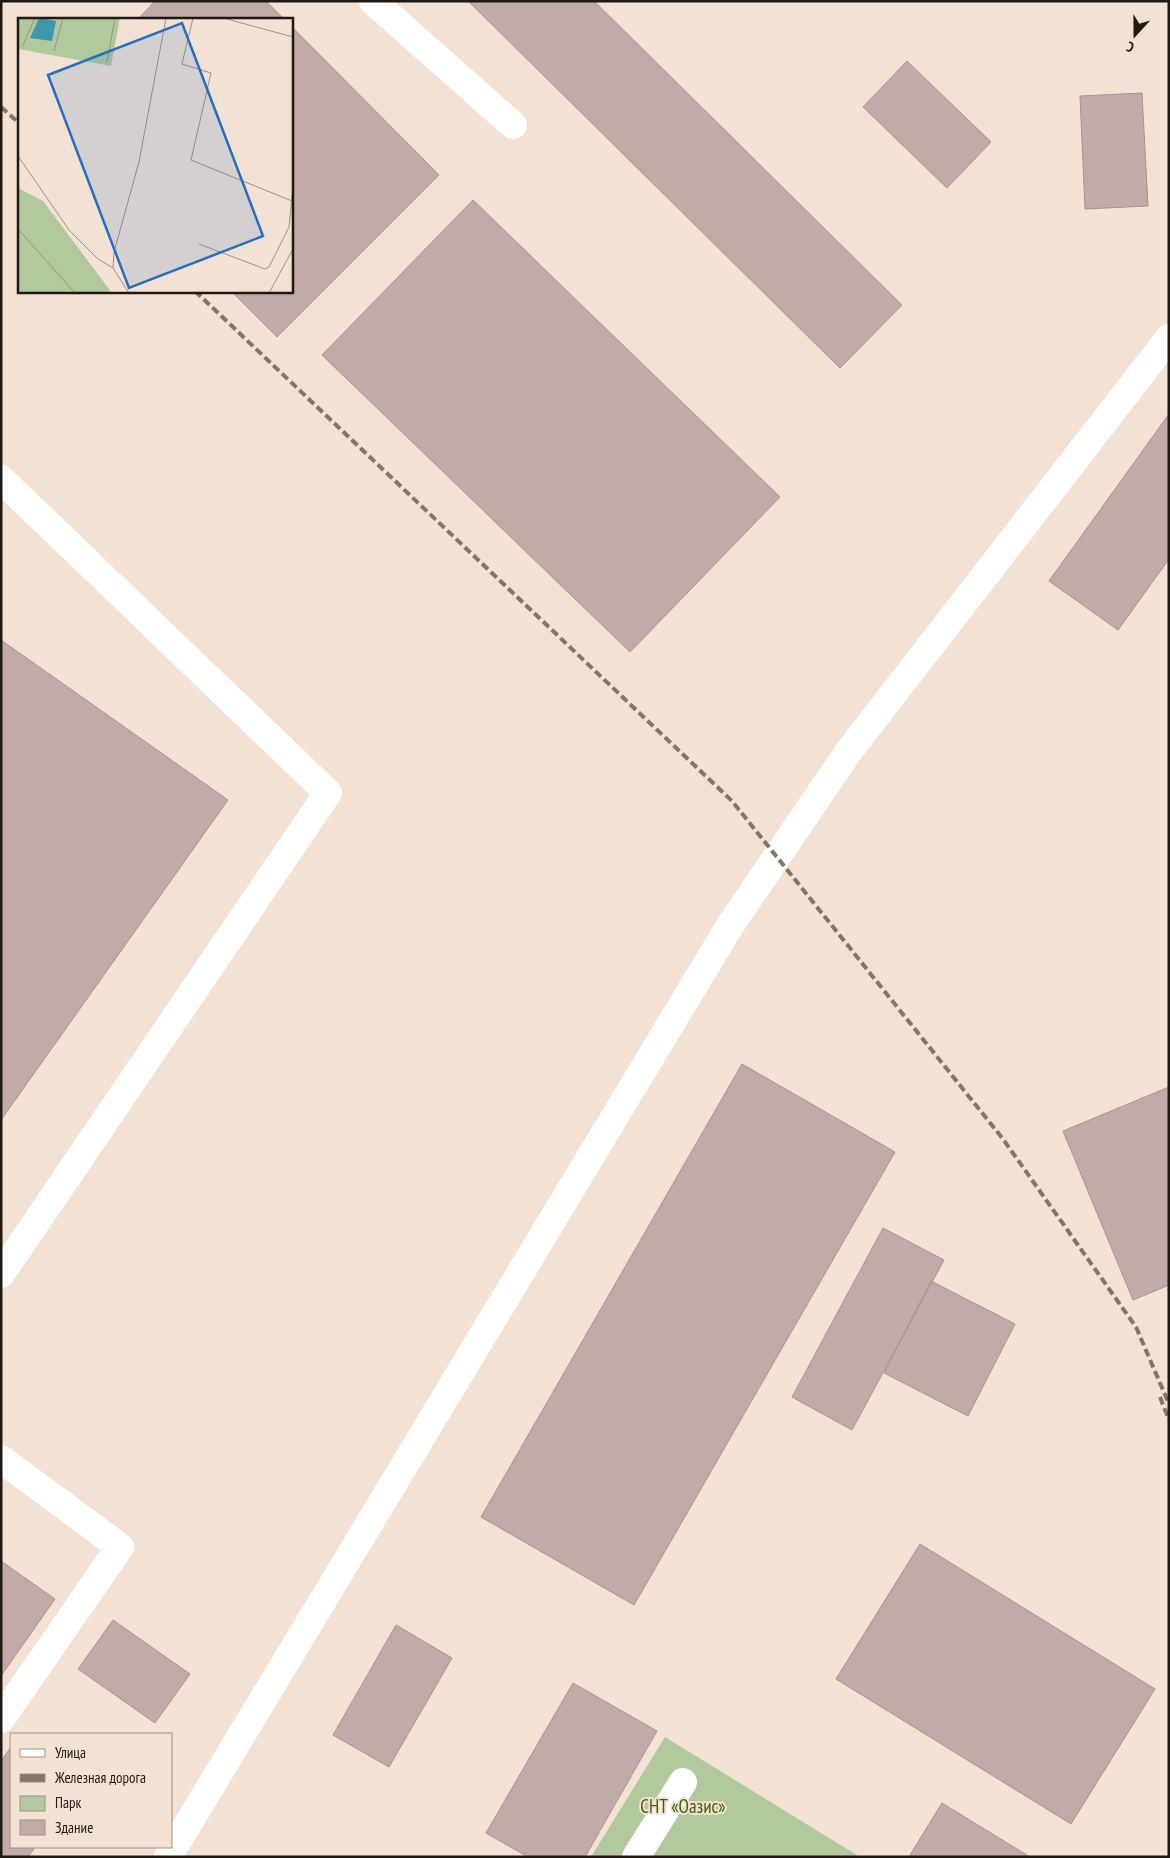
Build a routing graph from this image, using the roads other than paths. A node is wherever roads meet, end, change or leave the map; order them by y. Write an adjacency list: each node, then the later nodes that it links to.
1 (373, 1): 2 (street)
2 (512, 125)
3 (1169, 338): 9 (street)
4 (1, 478): 5 (street)
5 (1, 1274)
6 (1, 1459): 7 (street)
7 (1, 1719)
8 (683, 1782): 10 (street)
9 (168, 1857)
10 (636, 1857)

